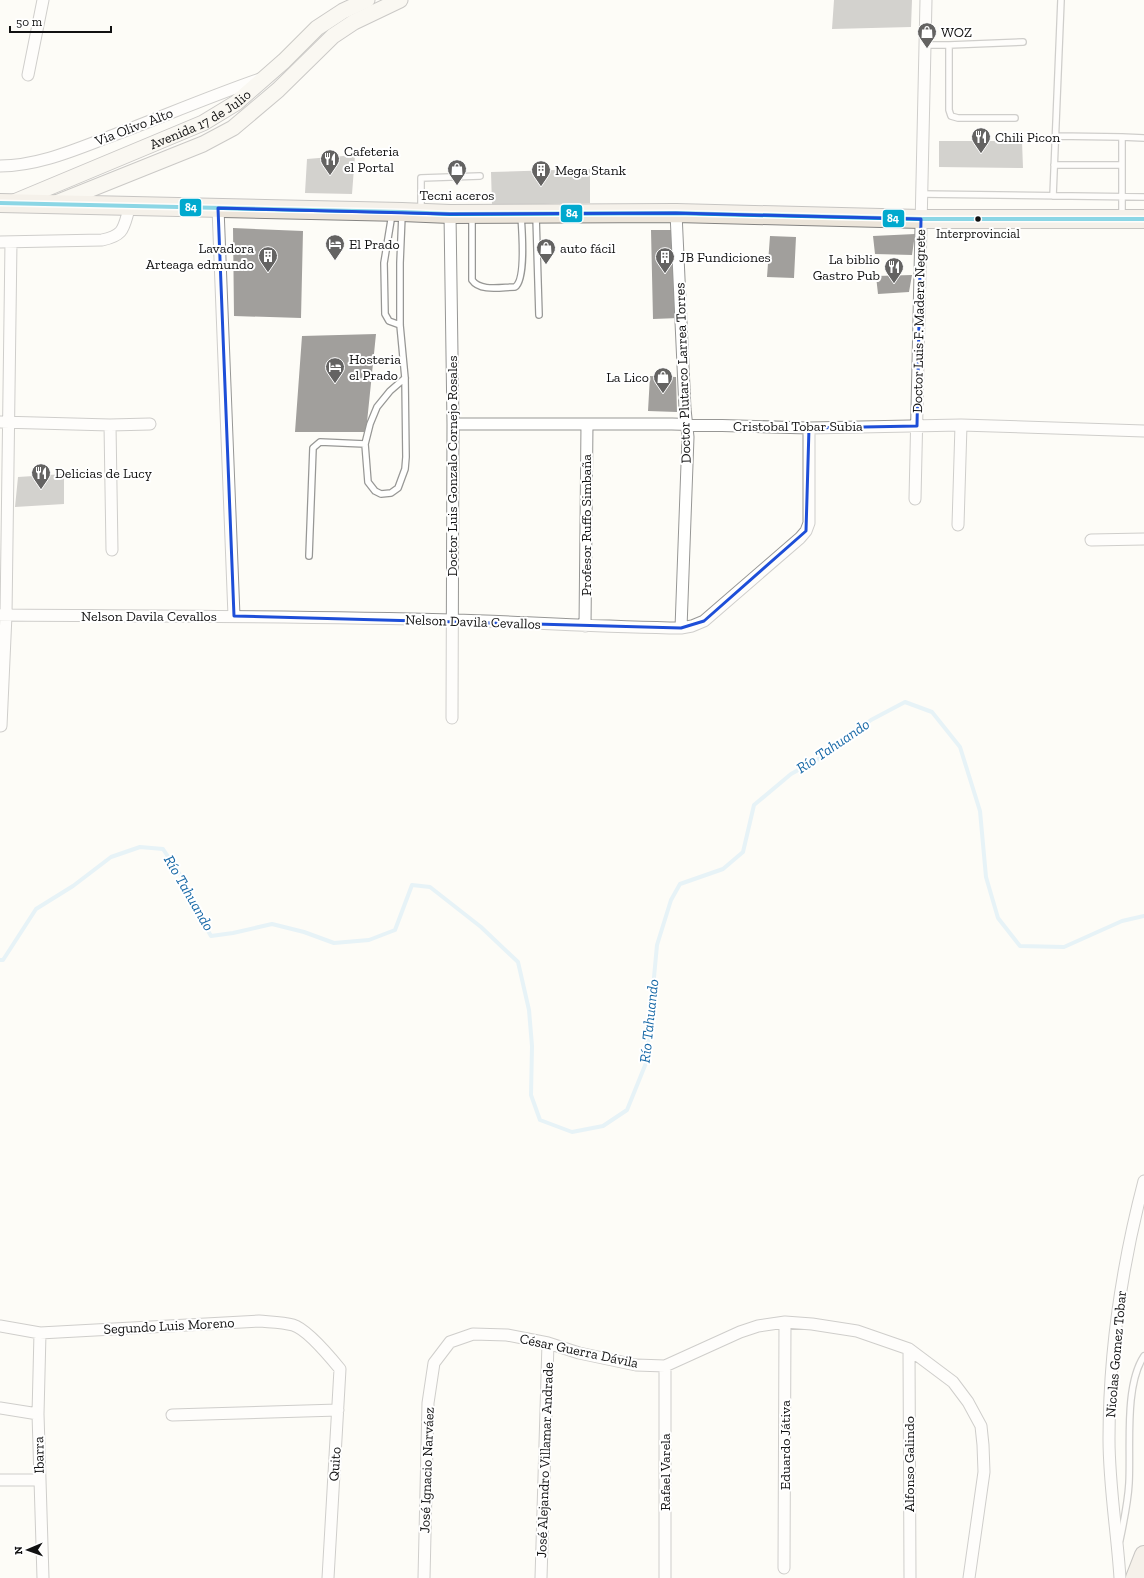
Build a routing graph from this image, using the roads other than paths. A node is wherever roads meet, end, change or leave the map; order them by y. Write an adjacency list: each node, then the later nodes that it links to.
1 (43, 0): 9 (street)
2 (367, 0): 10 (main road, Avenida 17 de Julio)
3 (400, 0): 11 (main road, Avenida 17 de Julio)
4 (926, 0): 7 (street, Doctor Luis F. Madera Negrete)
5 (1061, 0): 13 (lane)
6 (1023, 42): 8 (lane)
7 (925, 45): 8 (lane); 20 (street, Doctor Luis F. Madera Negrete)
8 (949, 45): 12 (lane)
9 (28, 76)
10 (266, 77): 11 (main road); 18 (street, Via Olivo Alto); 24 (main road, Avenida 17 de Julio)
11 (278, 90): 25 (main road, Avenida 17 de Julio)
12 (1015, 118)
13 (1055, 136): 14 (lane); 16 (lane)
14 (1122, 137): 15 (lane); 17 (lane)
15 (1144, 138)
16 (1054, 165): 17 (lane); 21 (lane)
17 (1122, 165): 23 (lane)
18 (0, 166)
19 (480, 176): 29 (lane)
20 (921, 194): 21 (lane); 34 (street, Doctor Luis F. Madera Negrete)
21 (1053, 196): 23 (lane)
22 (1144, 196): 23 (lane)
23 (1122, 197): 35 (lane)
24 (6, 203): 25 (highway)
25 (53, 204): 26 (highway)
26 (130, 206): 27 (highway); 37 (street)
27 (218, 208): 28 (highway); 59 (street)
28 (397, 212): 29 (highway); 39 (lane); 39 (lane)
29 (421, 213): 31 (highway)
30 (676, 213): 33 (highway); 34 (highway); 45 (street, Doctor Plutarco Larrea Torres)
31 (450, 214): 32 (highway); 43 (street, Doctor Luis Gonzalo Cornejo Rosales)
32 (472, 214): 33 (highway); 33 (lane)
33 (529, 214): 38 (lane)
34 (921, 219): 35 (highway); 48 (street, Doctor Luis F. Madera Negrete)
35 (1122, 219): 36 (highway)
36 (1144, 219)
37 (5, 242): 41 (street)
38 (539, 315)
39 (400, 325): 40 (lane)
40 (405, 378): 51 (lane); 51 (lane)
41 (4, 422): 46 (street); 58 (street)
42 (150, 424): 46 (street)
43 (453, 424): 44 (street, Cristobal Tobar Subia); 60 (street, Doctor Luis Gonzalo Cornejo Rosales)
44 (587, 424): 45 (street, Cristobal Tobar Subia); 61 (street, Profesor Ruffo Simbaña)
45 (687, 424): 49 (street, Cristobal Tobar Subia); 62 (street, Doctor Plutarco Larrea Torres)
46 (110, 425): 56 (street)
47 (961, 425): 48 (street, Cristobal Tobar Subia); 50 (street, Cristobal Tobar Subia); 53 (street)
48 (917, 426): 49 (street, Cristobal Tobar Subia); 52 (street, Doctor Luis F. Madera Negrete)
49 (809, 428): 62 (street, Nelson Davila Cevallos)
50 (1144, 431)
51 (365, 444): 57 (lane)
52 (915, 498)
53 (958, 525)
54 (1144, 539): 55 (street)
55 (1092, 540)
56 (112, 550)
57 (309, 556)
58 (3, 615): 59 (street, Nelson Davila Cevallos); 64 (street)
59 (234, 616): 60 (street, Nelson Davila Cevallos)
60 (453, 620): 61 (street, Nelson Davila Cevallos); 63 (street, Doctor Luis Gonzalo Cornejo Rosales)
61 (585, 626): 62 (street, Nelson Davila Cevallos)
62 (681, 628)
63 (452, 718)
64 (0, 726)
65 (1144, 1181): 81 (street, Nicolas Gomez Tobar)
66 (785, 1322): 70 (street, César Guerra Dávila); 74 (street, César Guerra Dávila); 83 (street, Eduardo Játiva)
67 (0, 1326): 68 (street, Segundo Luis Moreno)
68 (40, 1333): 71 (street, Segundo Luis Moreno); 77 (street, Ibarra)
69 (548, 1343): 73 (street, César Guerra Dávila); 74 (street, César Guerra Dávila); 87 (street, José Alejandro Villamar Andrade)
70 (909, 1349): 89 (street, Alfonso Galindo); 90 (street, César Guerra Dávila)
71 (328, 1353): 76 (street, Quito)
72 (1144, 1356): 81 (lane)
73 (434, 1363): 86 (street, José Ignacio Narváez)
74 (665, 1366): 88 (street, Rafael Varela)
75 (0, 1408): 77 (street)
76 (338, 1410): 78 (street); 85 (street, Quito)
77 (38, 1414): 80 (street, Ibarra)
78 (172, 1415)
79 (0, 1480): 80 (street)
80 (39, 1480): 84 (street, Ibarra)
81 (1118, 1548): 91 (street, Nicolas Gomez Tobar)
82 (1144, 1555): 92 (highway)
83 (784, 1568)
84 (43, 1578)
85 (328, 1578)
86 (424, 1578)
87 (542, 1578)
88 (665, 1578)
89 (910, 1578)
90 (970, 1578)
91 (1120, 1578)
92 (1135, 1578)

